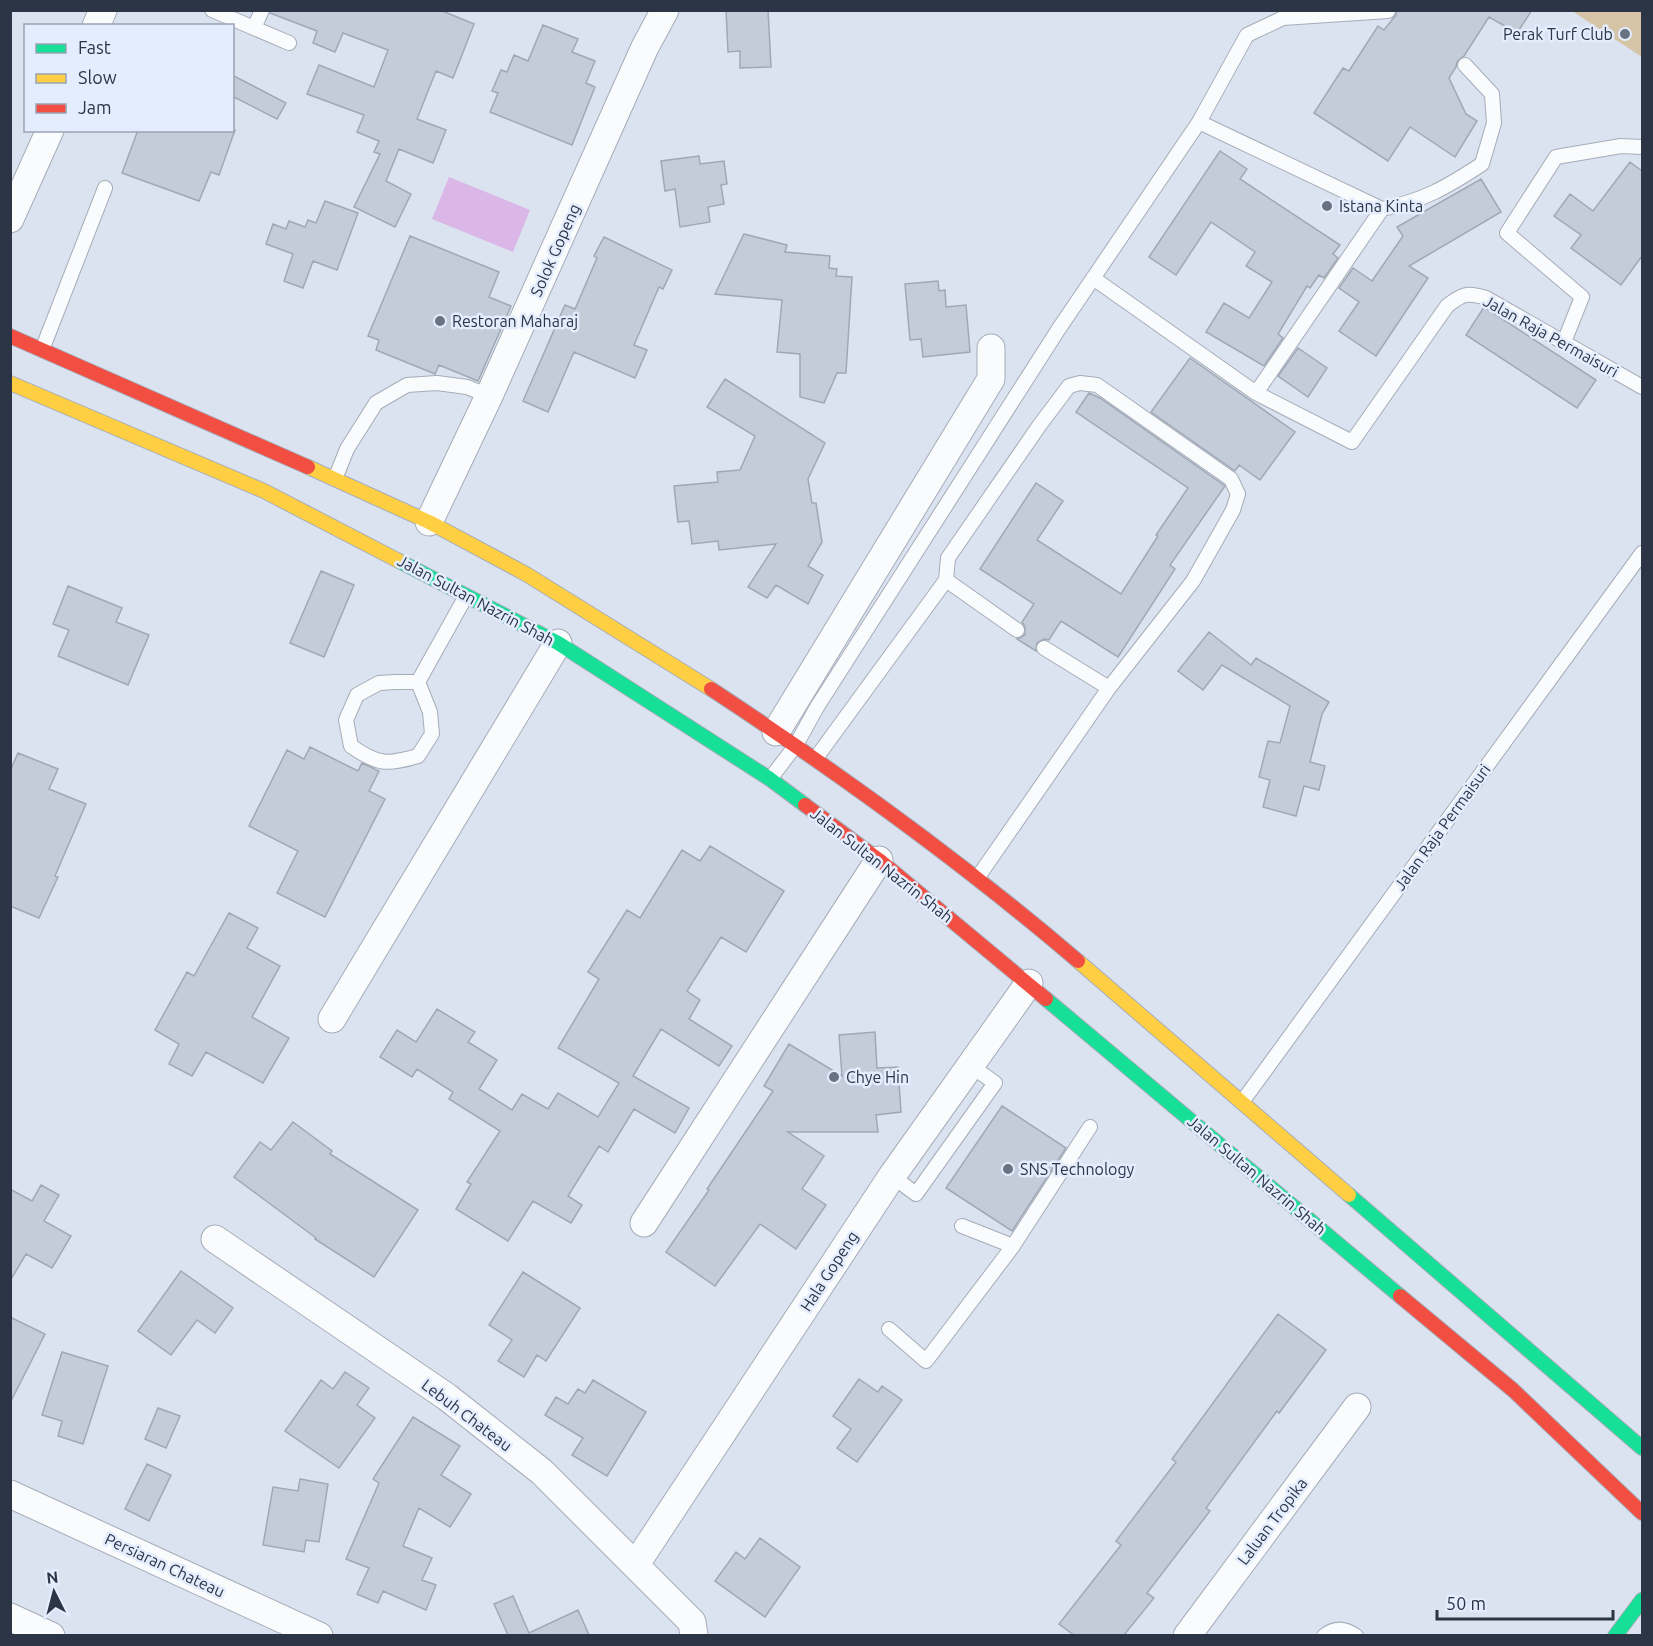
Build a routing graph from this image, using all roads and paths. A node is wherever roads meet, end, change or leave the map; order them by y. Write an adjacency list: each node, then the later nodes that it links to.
1 (103, 10): 6 (street)
2 (212, 10): 7 (lane)
3 (262, 10): 7 (lane)
4 (665, 10): 24 (street, Solok Gopeng)
5 (1388, 11): 10 (lane)
6 (97, 24)
7 (254, 28): 8 (lane)
8 (289, 43)
9 (1465, 65): 14 (lane)
10 (1199, 122): 14 (lane); 16 (lane)
11 (49, 132): 15 (street)
12 (1642, 147): 18 (lane)
13 (105, 188): 20 (lane)
14 (1382, 209): 23 (lane)
15 (10, 219)
16 (1093, 278): 23 (lane); 35 (lane)
17 (10, 336): 20 (main road)
18 (1564, 342): 22 (lane, Jalan Raja Permaisuri); 23 (lane, Jalan Raja Permaisuri)
19 (992, 348): 35 (street)
20 (42, 350): 25 (main road)
21 (10, 383): 29 (main road, Jalan Sultan Nazrin Shah)
22 (1642, 387)
23 (1256, 393)
24 (489, 396): 25 (lane); 26 (street, Solok Gopeng)
25 (335, 479): 26 (main road)
26 (429, 522): 35 (main road)
27 (1642, 553): 42 (lane, Jalan Raja Permaisuri)
28 (946, 580): 30 (lane); 34 (lane); 36 (lane)
29 (467, 594): 31 (main road, Jalan Sultan Nazrin Shah); 33 (lane)
30 (1017, 630)
31 (558, 643): 37 (main road, Jalan Sultan Nazrin Shah); 41 (street)
32 (1044, 648): 34 (lane)
33 (418, 682): 33 (lane)
34 (1109, 688): 39 (lane)
35 (786, 738): 36 (main road); 37 (lane)
36 (816, 758): 39 (main road)
37 (770, 779): 38 (main road, Jalan Sultan Nazrin Shah)
38 (879, 860): 40 (main road, Jalan Sultan Nazrin Shah); 44 (street)
39 (978, 877): 42 (main road)
40 (1029, 983): 52 (main road, Jalan Sultan Nazrin Shah); 53 (street, Hala Gopeng)
41 (332, 1019)
42 (1242, 1102): 50 (main road)
43 (1090, 1127): 47 (lane)
44 (644, 1223)
45 (962, 1226): 47 (lane)
46 (215, 1239): 53 (street, Lebuh Chateau)
47 (1013, 1246): 48 (lane)
48 (889, 1329)
49 (1357, 1407): 59 (street, Laluan Tropika)
50 (1642, 1448)
51 (10, 1494): 58 (street, Persiaran Chateau)
52 (1642, 1513)
53 (636, 1564): 56 (street, Lebuh Chateau)
54 (1642, 1600): 62 (main road)
55 (10, 1617): 57 (street)
56 (693, 1629)
57 (51, 1635)
58 (319, 1635)
59 (1187, 1635)
60 (1324, 1635): 61 (lane)
61 (1356, 1635)
62 (1615, 1635)

